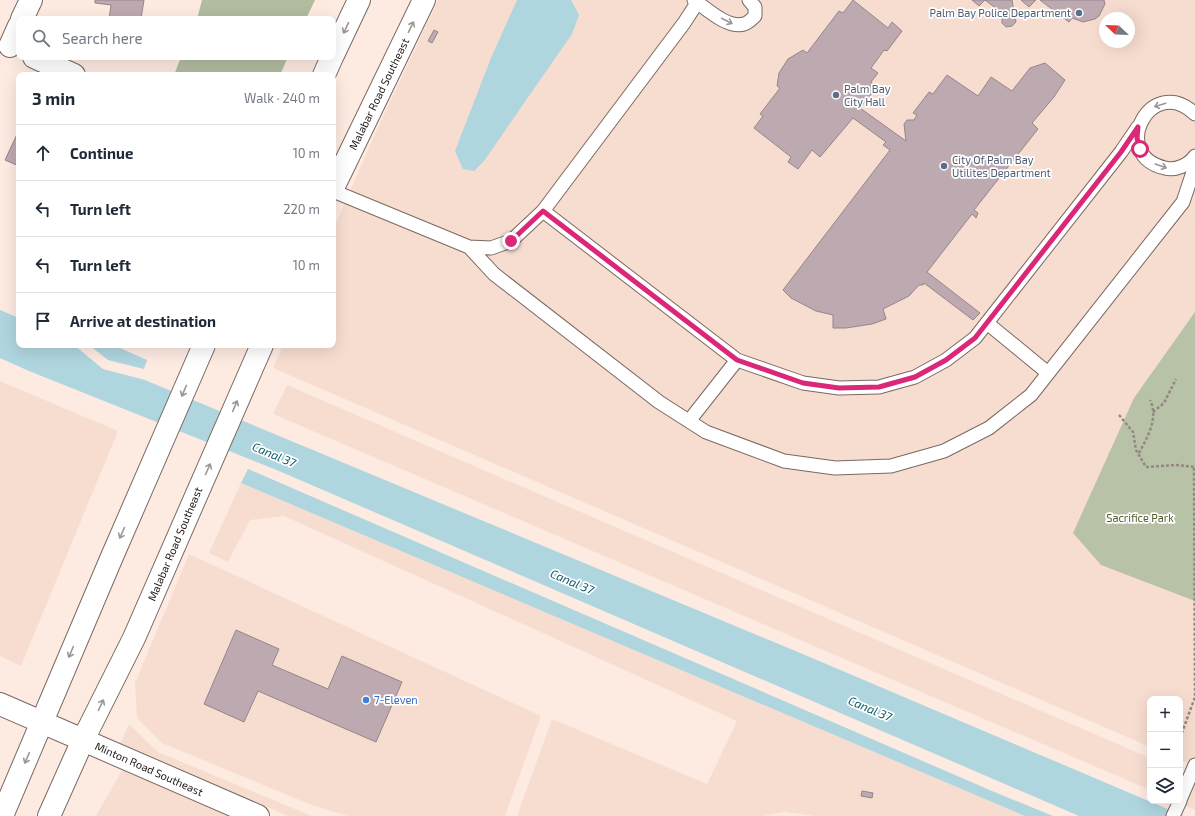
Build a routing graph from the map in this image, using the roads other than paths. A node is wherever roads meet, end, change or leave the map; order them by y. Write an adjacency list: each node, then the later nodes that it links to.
1 (31, 0): 6 (main road)
2 (359, 0): 9 (main road, one-way to 9)
3 (424, 0): 18 (main road, Malabar Road Southeast, one-way to 3)
4 (697, 1): 5 (lane, one-way to 5); 20 (lane)
5 (755, 2)
6 (23, 16)
7 (16, 33): 8 (main road)
8 (10, 46)
9 (336, 50)
10 (41, 60): 12 (main road)
11 (331, 60): 13 (main road)
12 (67, 72)
13 (325, 72)
14 (1195, 114): 15 (lane, one-way to 15)
15 (1138, 127): 16 (lane, one-way to 16); 22 (lane)
16 (1195, 156)
17 (1195, 166): 26 (lane)
18 (336, 182)
19 (336, 193): 21 (lane)
20 (543, 211): 21 (lane); 25 (lane)
21 (469, 247): 27 (lane)
22 (987, 323): 25 (lane); 26 (lane)
23 (261, 348): 30 (main road, Malabar Road Southeast, one-way to 23)
24 (201, 350): 29 (main road, one-way to 29)
25 (737, 360): 27 (lane)
26 (1048, 374): 27 (lane)
27 (689, 421)
28 (0, 704): 29 (main road, Minton Road Southeast)
29 (41, 722): 30 (main road, Minton Road Southeast); 34 (main road, one-way to 34)
30 (84, 740): 35 (main road, Malabar Road Southeast); 36 (main road, Minton Road Southeast)
31 (1195, 765): 32 (lane)
32 (1183, 793)
33 (1178, 804): 37 (lane)
34 (2, 816)
35 (49, 816)
36 (258, 816)
37 (1173, 816)

